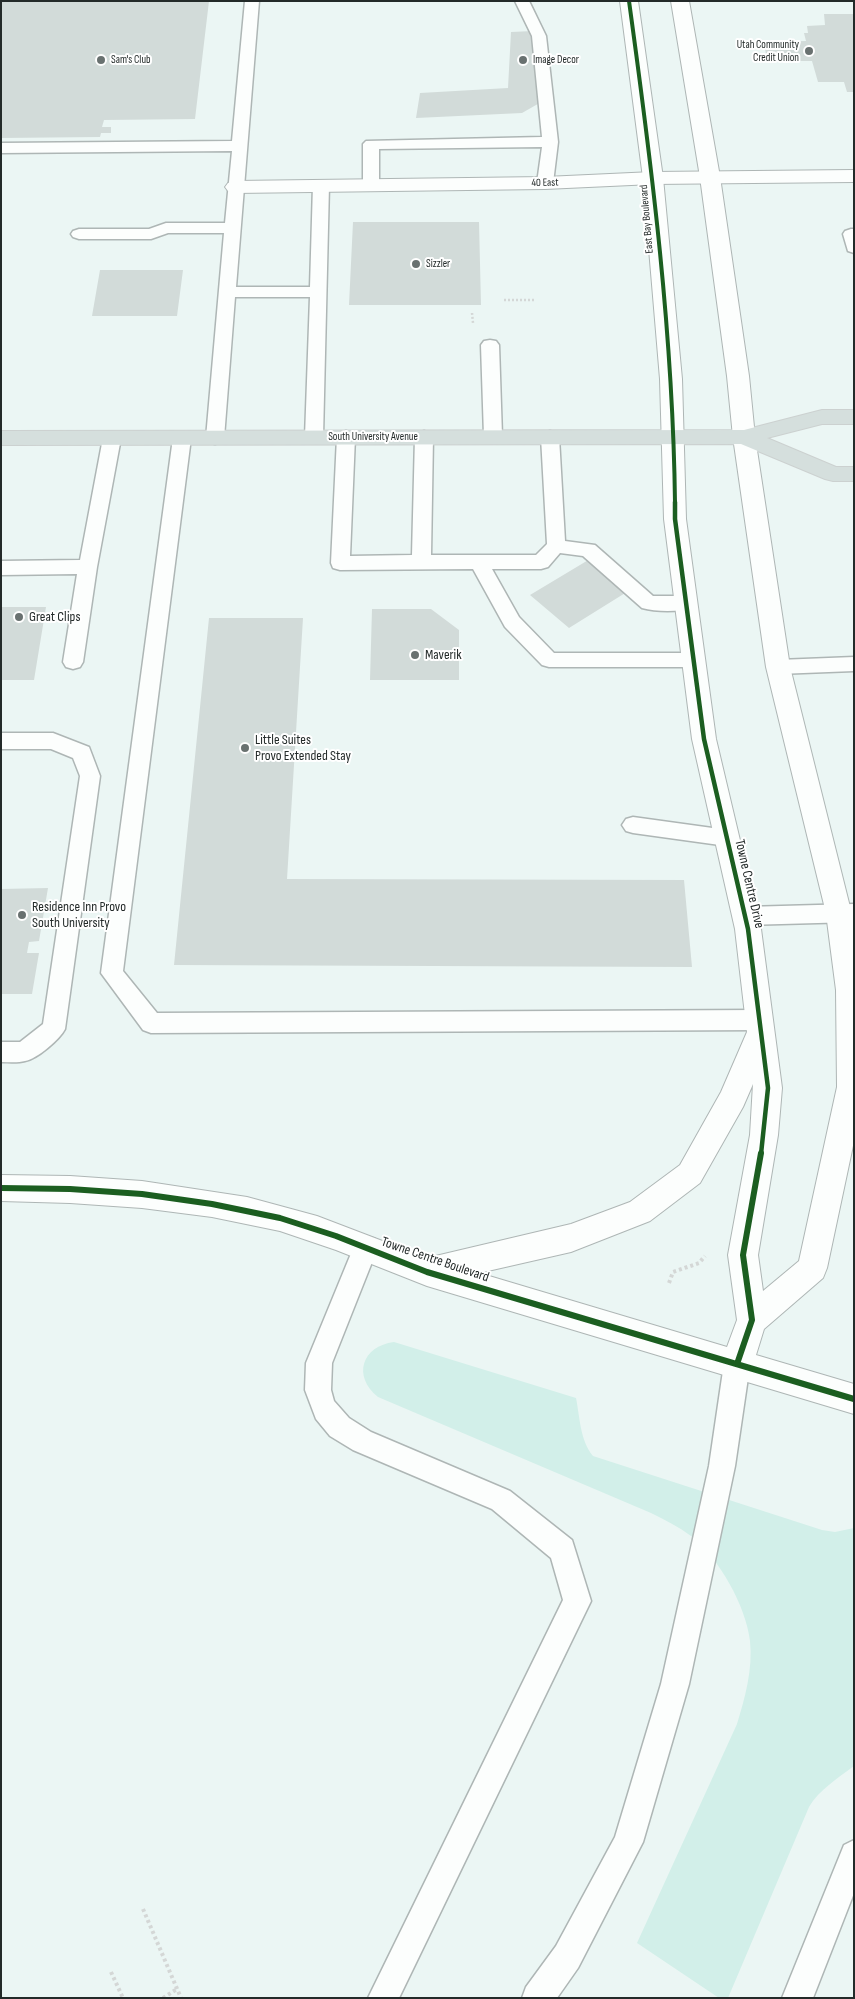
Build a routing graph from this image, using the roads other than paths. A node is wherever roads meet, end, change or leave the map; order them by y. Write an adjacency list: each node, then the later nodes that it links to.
1 (252, 1): 6 (lane)
2 (522, 1): 5 (lane)
3 (629, 1): 10 (street, East Bay Boulevard)
4 (680, 1): 9 (street)
5 (550, 142): 11 (lane); 13 (lane)
6 (238, 146): 7 (lane); 14 (lane)
7 (1, 148)
8 (854, 176): 9 (street, 40 East)
9 (710, 177): 10 (street, 40 East); 27 (street)
10 (653, 178): 11 (street, 40 East); 22 (street, East Bay Boulevard)
11 (545, 183): 13 (street, 40 East)
12 (321, 185): 13 (street, 40 East); 14 (street, 40 East); 18 (lane)
13 (371, 185)
14 (235, 187): 15 (lane)
15 (232, 228): 16 (lane); 17 (lane)
16 (79, 234)
17 (226, 292): 18 (lane); 31 (lane)
18 (318, 292): 23 (lane)
19 (490, 345): 21 (lane)
20 (854, 417): 27 (highway, South University Avenue)
21 (493, 436): 25 (highway, South University Avenue); 26 (highway, South University Avenue)
22 (674, 436): 26 (highway, South University Avenue); 27 (highway, South University Avenue); 38 (street, Towne Centre Drive)
23 (314, 437): 24 (highway, South University Avenue); 31 (highway, South University Avenue)
24 (346, 437): 25 (highway, South University Avenue); 34 (lane)
25 (424, 437): 34 (lane)
26 (550, 437): 33 (lane)
27 (744, 437): 32 (highway, South University Avenue); 42 (street)
28 (1, 438): 29 (highway, South University Avenue)
29 (112, 438): 30 (highway, South University Avenue); 36 (lane)
30 (182, 438): 31 (highway, South University Avenue); 48 (lane)
31 (214, 438)
32 (854, 474)
33 (556, 546): 35 (lane); 38 (lane)
34 (421, 562): 35 (lane)
35 (479, 562): 39 (lane)
36 (88, 567): 37 (lane); 40 (lane)
37 (1, 568)
38 (686, 604): 39 (street, Towne Centre Drive)
39 (694, 660): 45 (street, Towne Centre Drive)
40 (73, 662)
41 (854, 664): 42 (lane)
42 (778, 667): 46 (street)
43 (1, 741): 49 (lane)
44 (633, 825): 45 (lane)
45 (727, 838): 47 (street, Towne Centre Drive)
46 (846, 913): 47 (lane); 50 (street)
47 (745, 916): 48 (street, Towne Centre Drive)
48 (761, 1025): 53 (street); 54 (street, Towne Centre Drive)
49 (1, 1052)
50 (852, 1091): 54 (street)
51 (1, 1188): 52 (street, Towne Centre Boulevard)
52 (366, 1247): 53 (street, Towne Centre Boulevard); 58 (lane)
53 (427, 1272): 55 (street, Towne Centre Boulevard)
54 (752, 1320): 55 (street, Towne Centre Drive)
55 (738, 1364): 56 (street, Towne Centre Boulevard); 59 (lane)
56 (854, 1399)
57 (854, 1855): 60 (lane)
58 (383, 1998)
59 (537, 1998)
60 (797, 1998)

